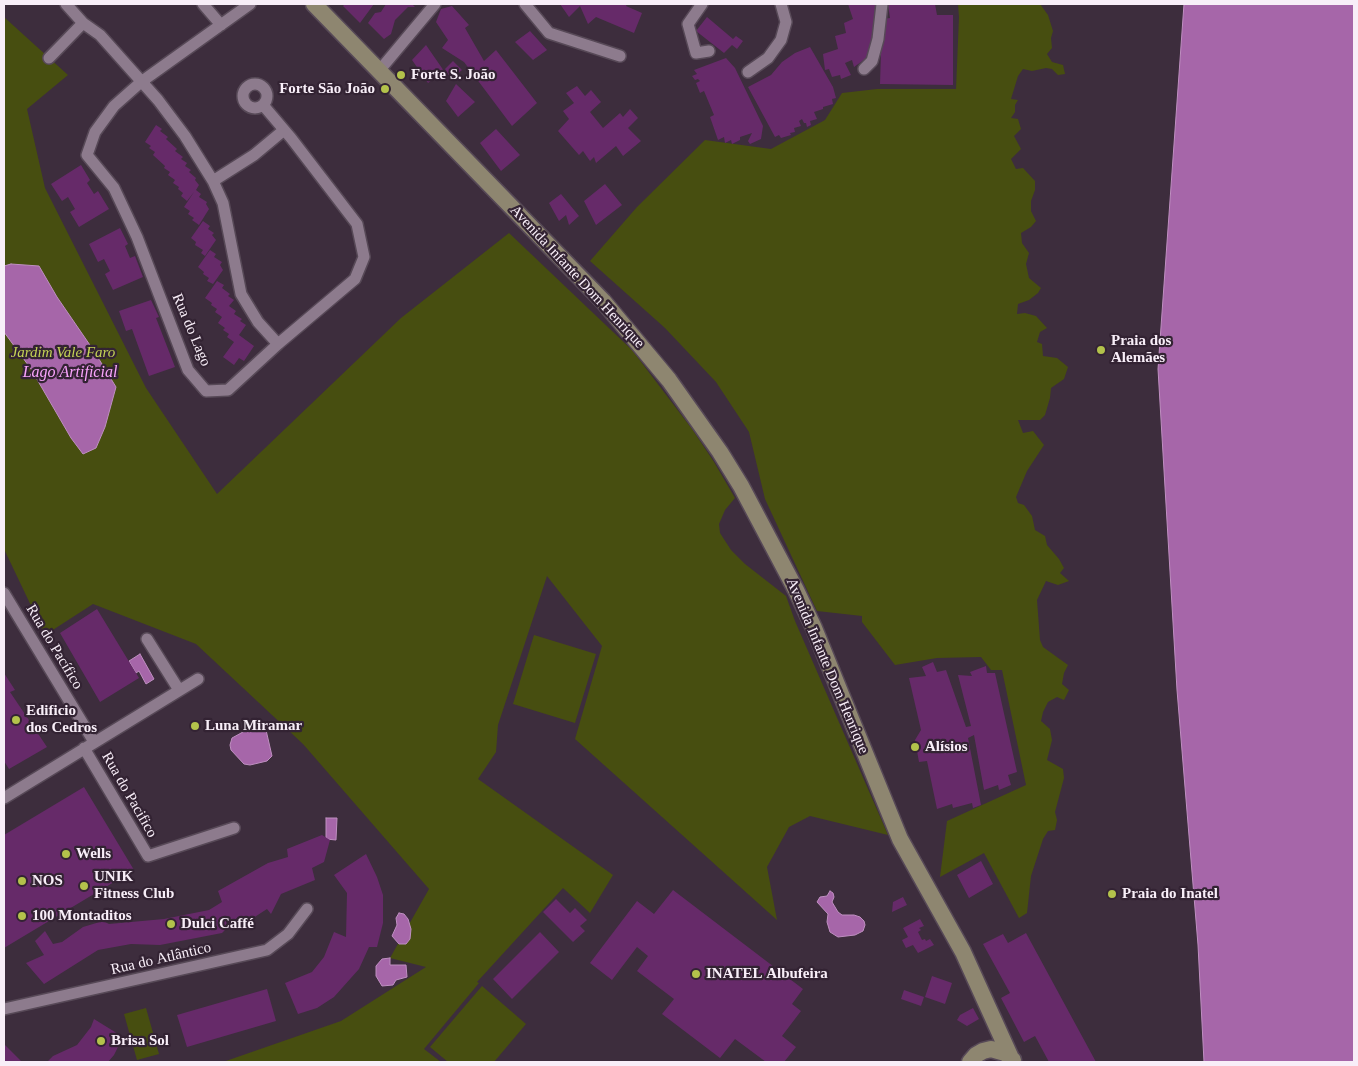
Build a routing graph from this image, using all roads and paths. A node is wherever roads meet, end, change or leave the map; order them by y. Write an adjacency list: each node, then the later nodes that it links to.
1 (66, 4): 10 (street)
2 (202, 4): 11 (street)
3 (250, 4): 11 (street, Rua do Lago)
4 (314, 4): 15 (street, Avenida Infante Dom Henrique)
5 (433, 4): 15 (street)
6 (525, 4): 13 (street)
7 (702, 4): 12 (street)
8 (781, 4): 17 (street)
9 (882, 4): 16 (street)
10 (83, 23): 14 (street); 18 (street)
11 (221, 25): 18 (street, Rua do Lago)
12 (709, 51)
13 (620, 56)
14 (49, 58)
15 (379, 70): 32 (street, Avenida Infante Dom Henrique)
16 (864, 70)
17 (748, 72)
18 (141, 82): 21 (street); 22 (street, Rua do Lago)
19 (263, 105): 20 (street, Rua do Lago)
20 (284, 130): 21 (street); 22 (street, Rua do Lago)
21 (213, 181): 22 (street)
22 (278, 344)
23 (4, 593): 27 (street, Rua do Pacífico)
24 (147, 639): 26 (street)
25 (198, 679): 26 (street)
26 (179, 690): 27 (street)
27 (89, 745): 28 (street); 29 (street, Rua do Pacifico)
28 (4, 798)
29 (234, 828)
30 (307, 909): 31 (street, Rua do Atlântico)
31 (4, 1009)
32 (996, 1022): 33 (street); 34 (street, Avenida Infante Dom Henrique)
33 (991, 1049): 34 (street); 35 (street)
34 (1012, 1060)
35 (970, 1062)

